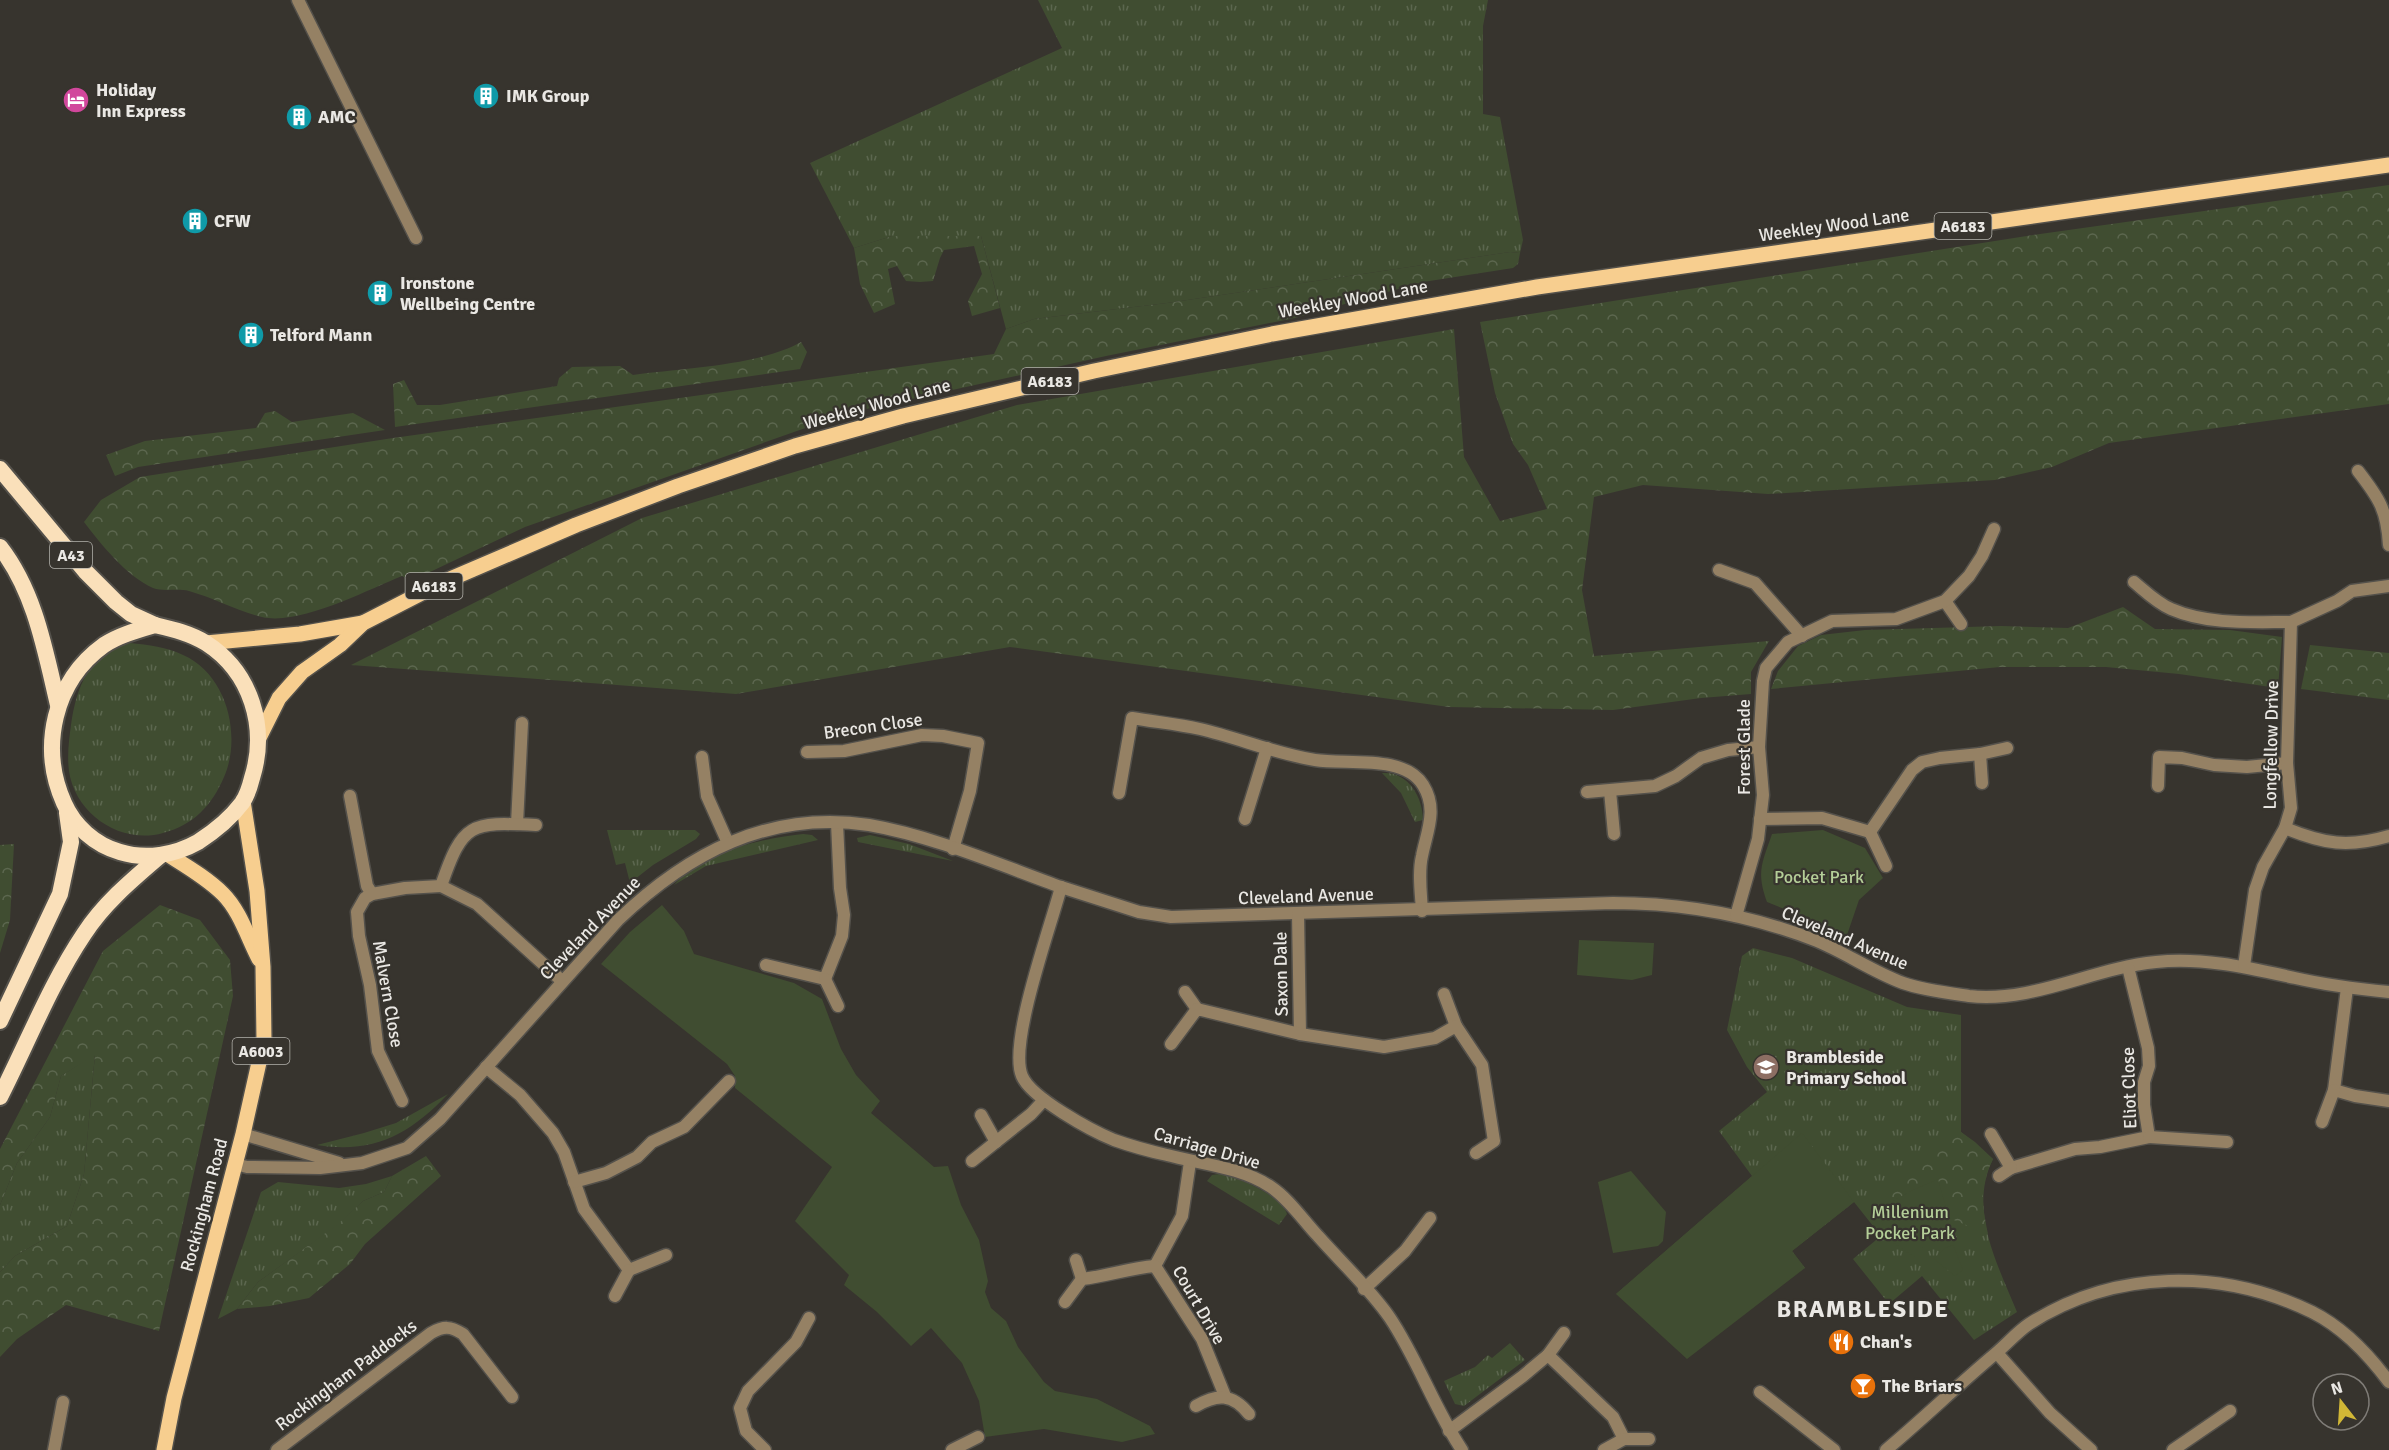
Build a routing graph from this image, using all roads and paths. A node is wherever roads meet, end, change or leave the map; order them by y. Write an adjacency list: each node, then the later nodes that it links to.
1 (298, 0): 3 (street)
2 (2389, 165): 14 (main road, Weekley Wood Lane / A6183)
3 (416, 238)
4 (0, 469): 16 (highway, A43)
5 (2358, 471): 7 (street)
6 (1994, 529): 12 (street, Forest Glade)
7 (2389, 545)
8 (0, 547): 19 (highway, A43)
9 (1719, 570): 17 (street)
10 (2134, 582): 13 (street)
11 (2389, 586): 13 (street)
12 (1945, 601): 15 (street); 17 (street, Forest Glade)
13 (2290, 621): 28 (street, Longfellow Drive)
14 (363, 623): 18 (main road, Weekley Wood Lane / A6183); 21 (main road, Weekley Wood Lane / A6183)
15 (1961, 624)
16 (155, 625): 18 (highway, A43); 19 (highway, A43)
17 (1802, 636): 22 (street, Forest Glade)
18 (206, 643): 21 (highway, A43)
19 (58, 705): 36 (highway, A43)
20 (522, 723): 40 (street)
21 (259, 738): 35 (highway, A43)
22 (1759, 747): 31 (street); 38 (street, Forest Glade)
23 (1267, 748): 33 (street); 37 (street); 53 (street)
24 (2007, 748): 26 (street)
25 (807, 752): 47 (street, Brecon Close)
26 (1980, 754): 29 (street); 43 (street)
27 (702, 757): 46 (street)
28 (2287, 763): 30 (street); 42 (street, Longfellow Drive)
29 (1982, 783)
30 (2158, 786)
31 (1610, 791): 32 (street); 44 (street)
32 (1587, 792)
33 (1119, 793)
34 (350, 796): 52 (street)
35 (243, 801): 48 (highway, A43); 58 (main road, Rockingham Road / A6003)
36 (66, 809): 48 (highway, A43); 68 (highway, A43)
37 (1245, 819)
38 (1760, 819): 43 (street); 55 (street, Forest Glade)
39 (837, 823): 46 (street, Cleveland Avenue); 47 (street, Cleveland Avenue); 60 (street)
40 (517, 824): 41 (street); 50 (street)
41 (536, 825)
42 (2286, 828): 45 (street); 57 (street, Longfellow Drive)
43 (1870, 832): 49 (street)
44 (1614, 834)
45 (2389, 836)
46 (728, 843): 61 (street, Cleveland Avenue)
47 (953, 849): 51 (street, Cleveland Avenue)
48 (164, 854): 58 (main road, Rockingham Road / A6003); 75 (highway, A43)
49 (1886, 866)
50 (441, 886): 52 (street); 61 (street)
51 (1061, 886): 54 (street, Cleveland Avenue); 76 (street, Carriage Drive)
52 (372, 894): 77 (street, Malvern Close)
53 (1422, 911): 54 (street, Cleveland Avenue); 55 (street, Cleveland Avenue)
54 (1298, 914): 70 (street, Saxon Dale)
55 (1736, 916): 59 (street, Cleveland Avenue)
56 (766, 965): 60 (street)
57 (2244, 966): 59 (street, Cleveland Avenue); 62 (street, Cleveland Avenue)
58 (263, 967): 81 (main road, Rockingham Road / A6003)
59 (2128, 967): 83 (street, Eliot Close)
60 (825, 979): 66 (street)
61 (562, 981): 72 (street, Cleveland Avenue)
62 (2347, 988): 64 (street, Cleveland Avenue); 74 (street)
63 (1185, 992): 67 (street)
64 (2389, 992)
65 (1444, 994): 69 (street)
66 (838, 1006)
67 (1197, 1009): 70 (street, Saxon Dale); 71 (street)
68 (0, 1021)
69 (1456, 1026): 70 (street, Saxon Dale); 86 (street)
70 (1300, 1034)
71 (1171, 1044)
72 (486, 1067): 90 (street, Cleveland Avenue); 93 (street)
73 (729, 1081): 93 (street)
74 (2334, 1090): 78 (street); 80 (street)
75 (0, 1097)
76 (1044, 1100): 84 (street); 88 (street, Carriage Drive)
77 (402, 1101)
78 (2389, 1101)
79 (981, 1115): 84 (street)
80 (2322, 1122)
81 (243, 1134): 89 (main road, Rockingham Road / A6003); 90 (street, Cleveland Avenue)
82 (1991, 1134): 91 (street)
83 (2149, 1137): 85 (street, Eliot Close); 91 (street, Eliot Close)
84 (996, 1142): 87 (street)
85 (2226, 1142)
86 (1476, 1153)
87 (972, 1161)
88 (1190, 1162): 97 (street, Court Drive); 100 (street, Carriage Drive)
89 (235, 1164): 90 (street, Cleveland Avenue); 120 (main road, Rockingham Road / A6003)
90 (346, 1165)
91 (2011, 1167): 92 (street, Eliot Close)
92 (1998, 1176)
93 (574, 1182): 98 (street)
94 (1430, 1218): 100 (street)
95 (666, 1255): 98 (street)
96 (1076, 1260): 99 (street)
97 (1155, 1266): 99 (street, Court Drive); 109 (street, Court Drive)
98 (629, 1270): 101 (street)
99 (1082, 1279): 102 (street)
100 (1364, 1288): 115 (street, Carriage Drive)
101 (615, 1296)
102 (1065, 1302)
103 (809, 1318): 122 (street)
104 (1564, 1333): 106 (street)
105 (1997, 1353): 107 (street); 127 (street); 128 (street)
106 (1548, 1355): 115 (street); 117 (street)
107 (2389, 1382)
108 (1760, 1392): 126 (street)
109 (1225, 1396): 112 (street); 114 (street)
110 (512, 1397): 121 (street, Rockingham Paddocks)
111 (63, 1402): 119 (street)
112 (1196, 1406)
113 (2230, 1411): 129 (street)
114 (1249, 1414)
115 (1449, 1431): 124 (street, Carriage Drive)
116 (978, 1437): 123 (street)
117 (1624, 1439): 118 (street); 125 (street)
118 (1649, 1439)
119 (54, 1450)
120 (164, 1450)
121 (277, 1450)
122 (765, 1450)
123 (952, 1450)
124 (1462, 1450)
125 (1604, 1450)
126 (1834, 1450)
127 (1886, 1450)
128 (2091, 1450)
129 (2174, 1450)

